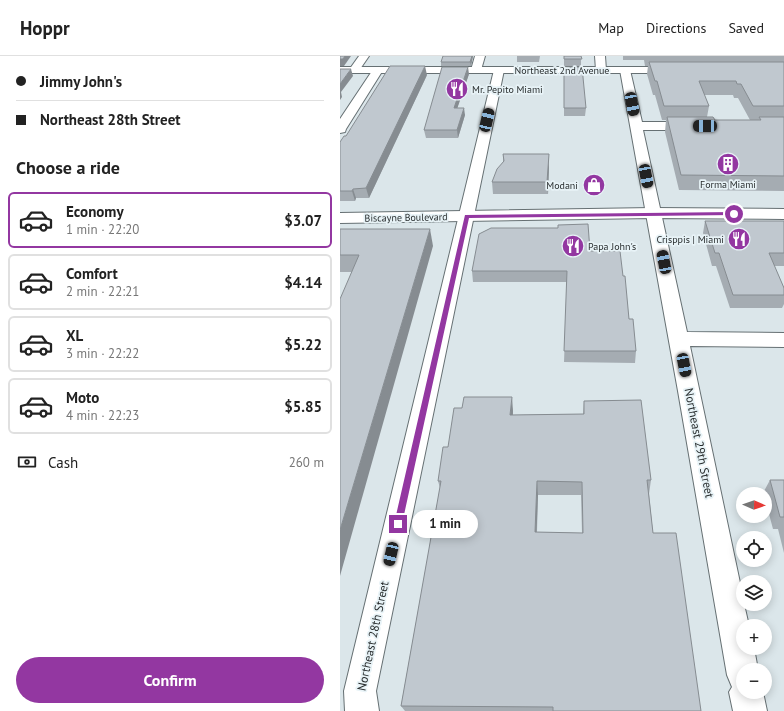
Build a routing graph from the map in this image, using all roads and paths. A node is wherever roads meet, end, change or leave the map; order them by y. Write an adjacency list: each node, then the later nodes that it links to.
1 (364, 56): 5 (street)
2 (480, 56): 7 (street)
3 (600, 56): 9 (street)
4 (340, 70): 5 (street, Northeast 2nd Avenue)
5 (354, 70): 6 (street, Northeast 2nd Avenue)
6 (378, 70): 7 (street, Northeast 2nd Avenue); 14 (street)
7 (476, 70): 8 (street, Northeast 2nd Avenue)
8 (499, 70): 9 (street, Northeast 2nd Avenue); 17 (street, Northeast 28th Street)
9 (601, 70): 10 (street, Northeast 2nd Avenue)
10 (625, 70): 11 (street, Northeast 2nd Avenue); 12 (street, Northeast 29th Street)
11 (687, 70)
12 (636, 126): 13 (street); 15 (street, Northeast 29th Street)
13 (709, 126)
14 (340, 130)
15 (654, 214): 16 (street, Biscayne Boulevard); 17 (street, Biscayne Boulevard); 19 (street, Northeast 29th Street)
16 (784, 214)
17 (466, 216): 18 (street, Biscayne Boulevard); 23 (street, Northeast 28th Street)
18 (340, 218)
19 (679, 339): 20 (street); 21 (street, Northeast 29th Street)
20 (784, 340)
21 (741, 663)
22 (747, 699): 24 (street)
23 (362, 711)
24 (750, 711)

